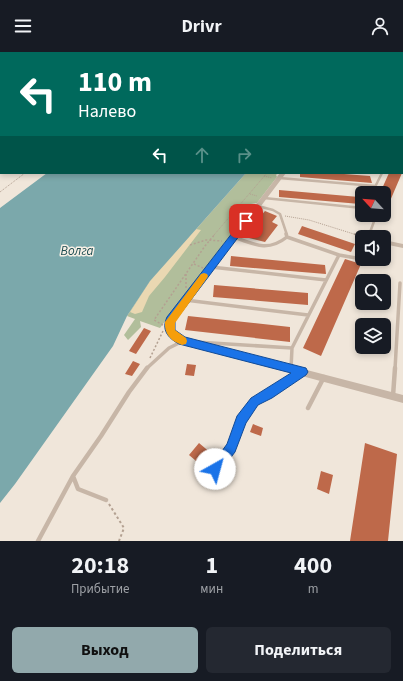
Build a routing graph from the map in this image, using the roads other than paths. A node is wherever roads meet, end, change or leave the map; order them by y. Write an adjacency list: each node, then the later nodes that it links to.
1 (381, 174): 3 (lane)
2 (281, 176): 3 (lane); 4 (street)
3 (375, 186)
4 (264, 198): 5 (street); 6 (lane)
5 (258, 206): 7 (street); 8 (lane)
6 (355, 207)
7 (234, 237): 8 (lane); 13 (street)
8 (287, 237): 11 (lane)
9 (391, 243): 10 (street)
10 (403, 246)
11 (339, 255): 12 (lane); 14 (lane)
12 (355, 258)
13 (210, 268): 14 (lane); 16 (street)
14 (326, 280): 17 (lane)
15 (400, 283): 23 (lane)
16 (185, 300): 17 (lane); 18 (street)
17 (308, 315): 19 (lane)
18 (180, 340): 19 (lane); 20 (street); 27 (lane)
19 (292, 348): 20 (lane)
20 (291, 369): 21 (street)
21 (302, 372): 22 (street); 26 (lane)
22 (324, 377): 23 (street); 25 (lane)
23 (393, 396): 24 (street)
24 (403, 399)
25 (308, 408)
26 (215, 469)
27 (73, 476): 28 (lane); 29 (lane)
28 (106, 500)
29 (38, 541)

